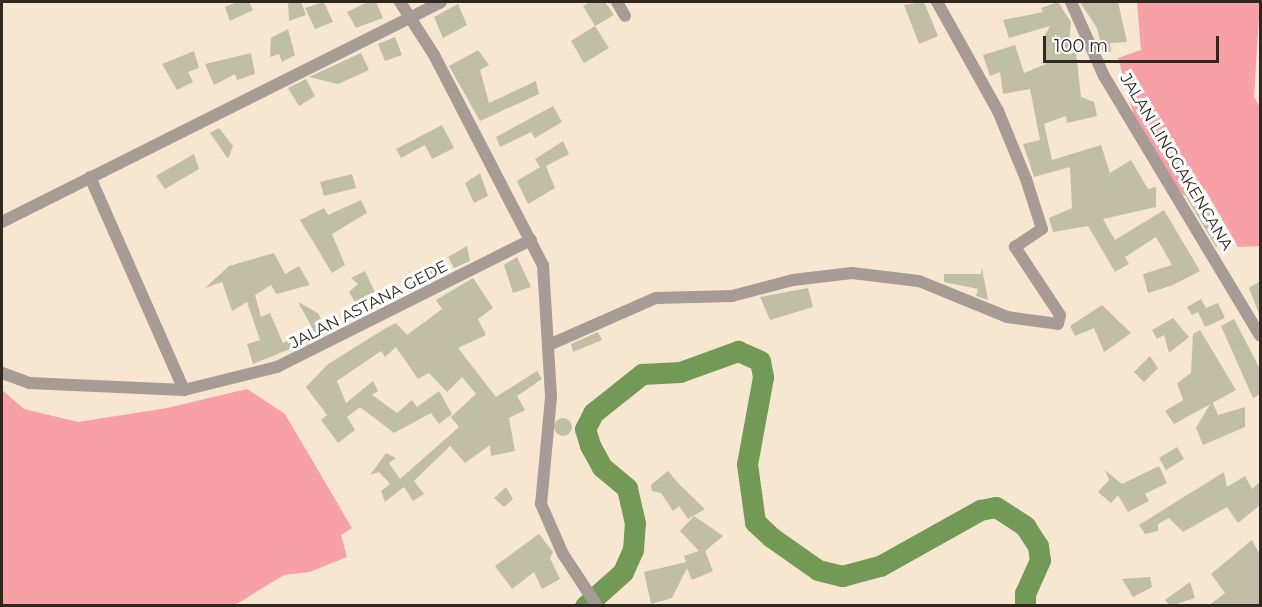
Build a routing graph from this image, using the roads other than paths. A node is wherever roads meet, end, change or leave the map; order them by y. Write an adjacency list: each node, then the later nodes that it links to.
1 (400, 2): 7 (street)
2 (441, 2): 7 (street)
3 (617, 2): 6 (street)
4 (937, 2): 12 (street)
5 (1071, 2): 11 (street, JALAN LINGGAKENCANA)
6 (625, 16)
7 (409, 18): 8 (street); 10 (street)
8 (90, 177): 9 (street); 14 (street)
9 (2, 222)
10 (531, 240): 12 (street); 14 (street, JALAN ASTANA GEDE)
11 (1260, 336)
12 (551, 344): 15 (street)
13 (2, 373): 14 (street, JALAN ASTANA GEDE)
14 (184, 390)
15 (597, 606)

